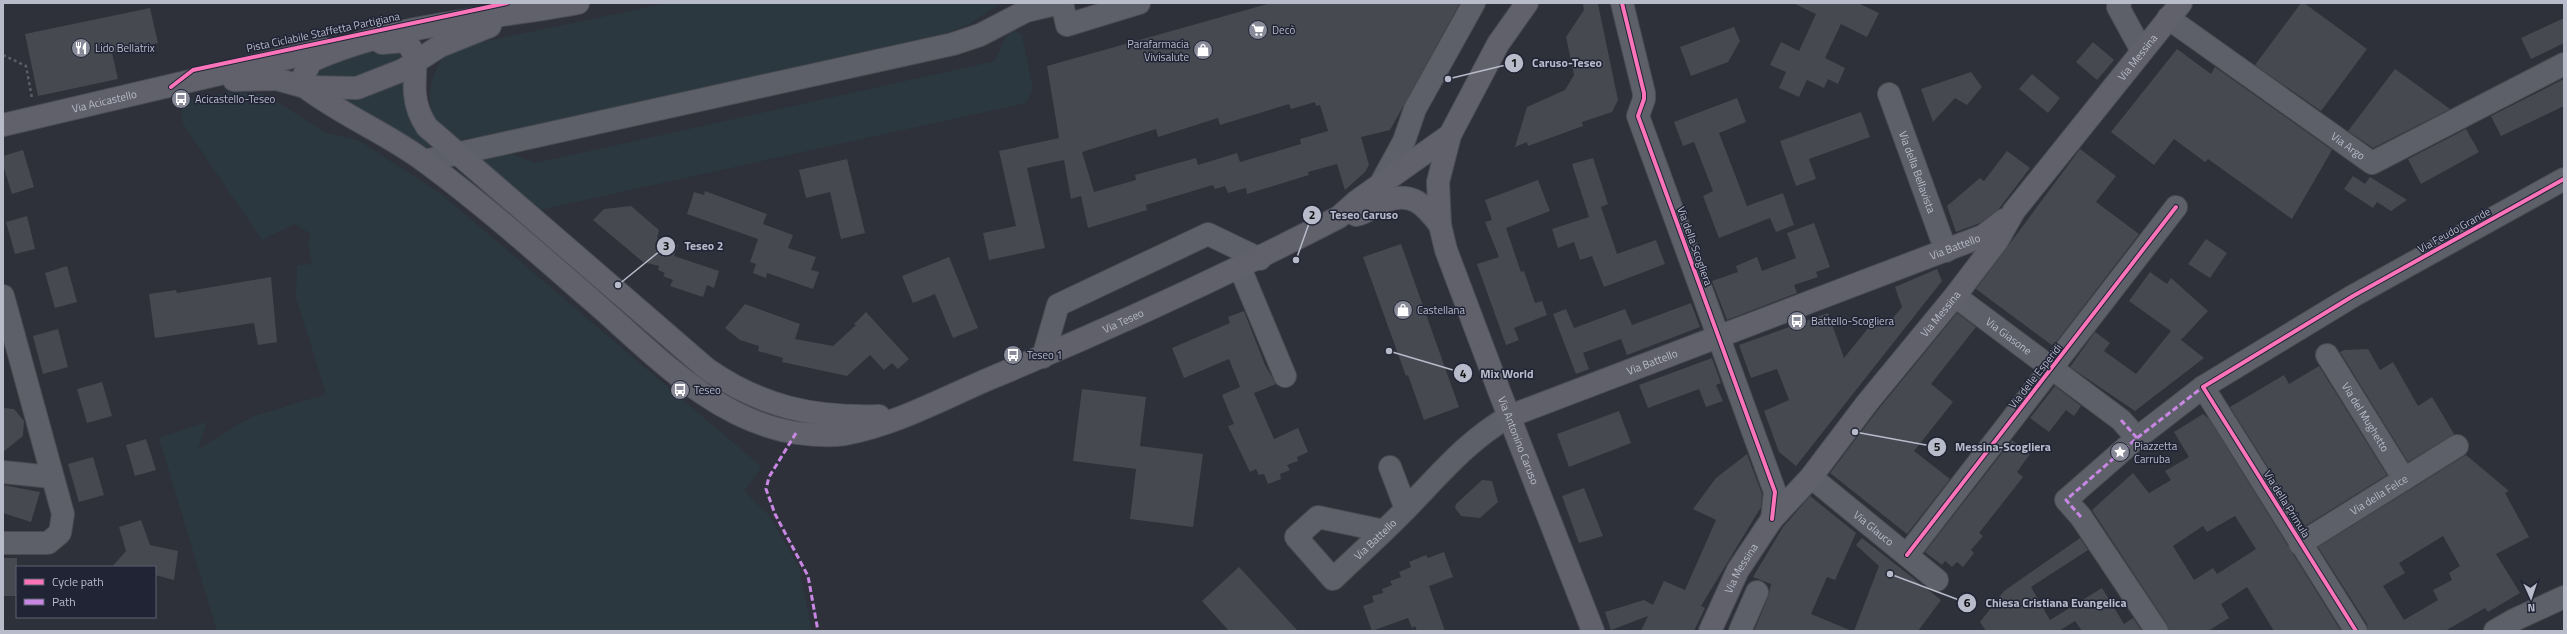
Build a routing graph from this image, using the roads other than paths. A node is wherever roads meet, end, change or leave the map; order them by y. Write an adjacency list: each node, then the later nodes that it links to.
1 (578, 3): 10 (main road)
2 (1061, 3): 3 (street); 8 (street)
3 (1140, 3)
4 (1474, 3): 25 (street)
5 (1527, 3): 21 (main road)
6 (1622, 3): 36 (street, Via della Scogliera)
7 (2120, 3): 13 (street)
8 (1024, 7): 22 (street)
9 (2175, 10): 13 (main road, Via Messina); 15 (street, Via Argo)
10 (519, 14): 11 (main road); 12 (main road)
11 (354, 45): 14 (main road); 16 (main road); 17 (main road)
12 (436, 48): 14 (main road); 19 (main road)
13 (2142, 51): 27 (main road, Via Messina)
14 (415, 62): 17 (main road); 19 (main road)
15 (2564, 64)
16 (172, 87): 17 (main road); 20 (main road, Via Acicastello)
17 (305, 87): 23 (main road, Via Teseo)
18 (1888, 94): 30 (street, Via della Bellavista)
19 (422, 118): 22 (main road)
20 (3, 125)
21 (1450, 134): 25 (main road); 29 (main road)
22 (457, 153): 23 (street); 42 (main road)
23 (424, 161): 42 (main road, Via Teseo)
24 (2564, 179): 41 (street, Via Feudo Grande)
25 (1380, 185): 28 (main road)
26 (2176, 207): 39 (street, Via delle Esperidi)
27 (2014, 211): 30 (main road, Via Battello); 34 (main road, Via Messina)
28 (1339, 217): 29 (main road); 31 (main road, Via Teseo)
29 (1440, 225): 43 (main road, Via Antonino Caruso)
30 (1946, 251): 36 (main road, Via Battello)
31 (1260, 259): 32 (main road, Via Teseo); 38 (street)
32 (1240, 268): 38 (main road, Via Teseo); 40 (street)
33 (3, 296): 35 (street)
34 (1955, 296): 39 (street, Via Giasone); 49 (main road, Via Messina)
35 (8, 338): 48 (street)
36 (1719, 338): 43 (main road, Via Battello); 52 (street, Via della Scogliera)
37 (2327, 354): 50 (street, Via del Mughetto)
38 (1043, 357): 42 (main road, Via Teseo)
39 (2052, 368): 44 (street, Via Giasone); 56 (street, Via delle Esperidi)
40 (1285, 376)
41 (2203, 386): 44 (street, Via Feudo Grande); 55 (street, Via della Primula)
42 (902, 415)
43 (1510, 416): 51 (street, Via Battello); 60 (main road, Via Antonino Caruso)
44 (2136, 438): 63 (street, Via Feudo Grande)
45 (2457, 446): 50 (street, Via della Felce)
46 (1390, 467): 51 (street)
47 (3, 472): 48 (street)
48 (52, 477): 54 (street)
49 (1811, 477): 52 (main road, Via Messina); 56 (street, Via Glauco)
50 (2404, 479): 55 (street, Via della Felce)
51 (1406, 509): 53 (street, Via Battello)
52 (1772, 519): 61 (main road, Via Messina)
53 (1384, 531): 53 (street, Via Battello)
54 (3, 543)
55 (2300, 544): 64 (street, Via della Primula)
56 (1908, 555): 57 (street, Via Glauco)
57 (1937, 580)
58 (1757, 592): 62 (street)
59 (2564, 597): 65 (street)
60 (1593, 631)
61 (1710, 631)
62 (1740, 631)
63 (2157, 631)
64 (2356, 631)
65 (2495, 631)

